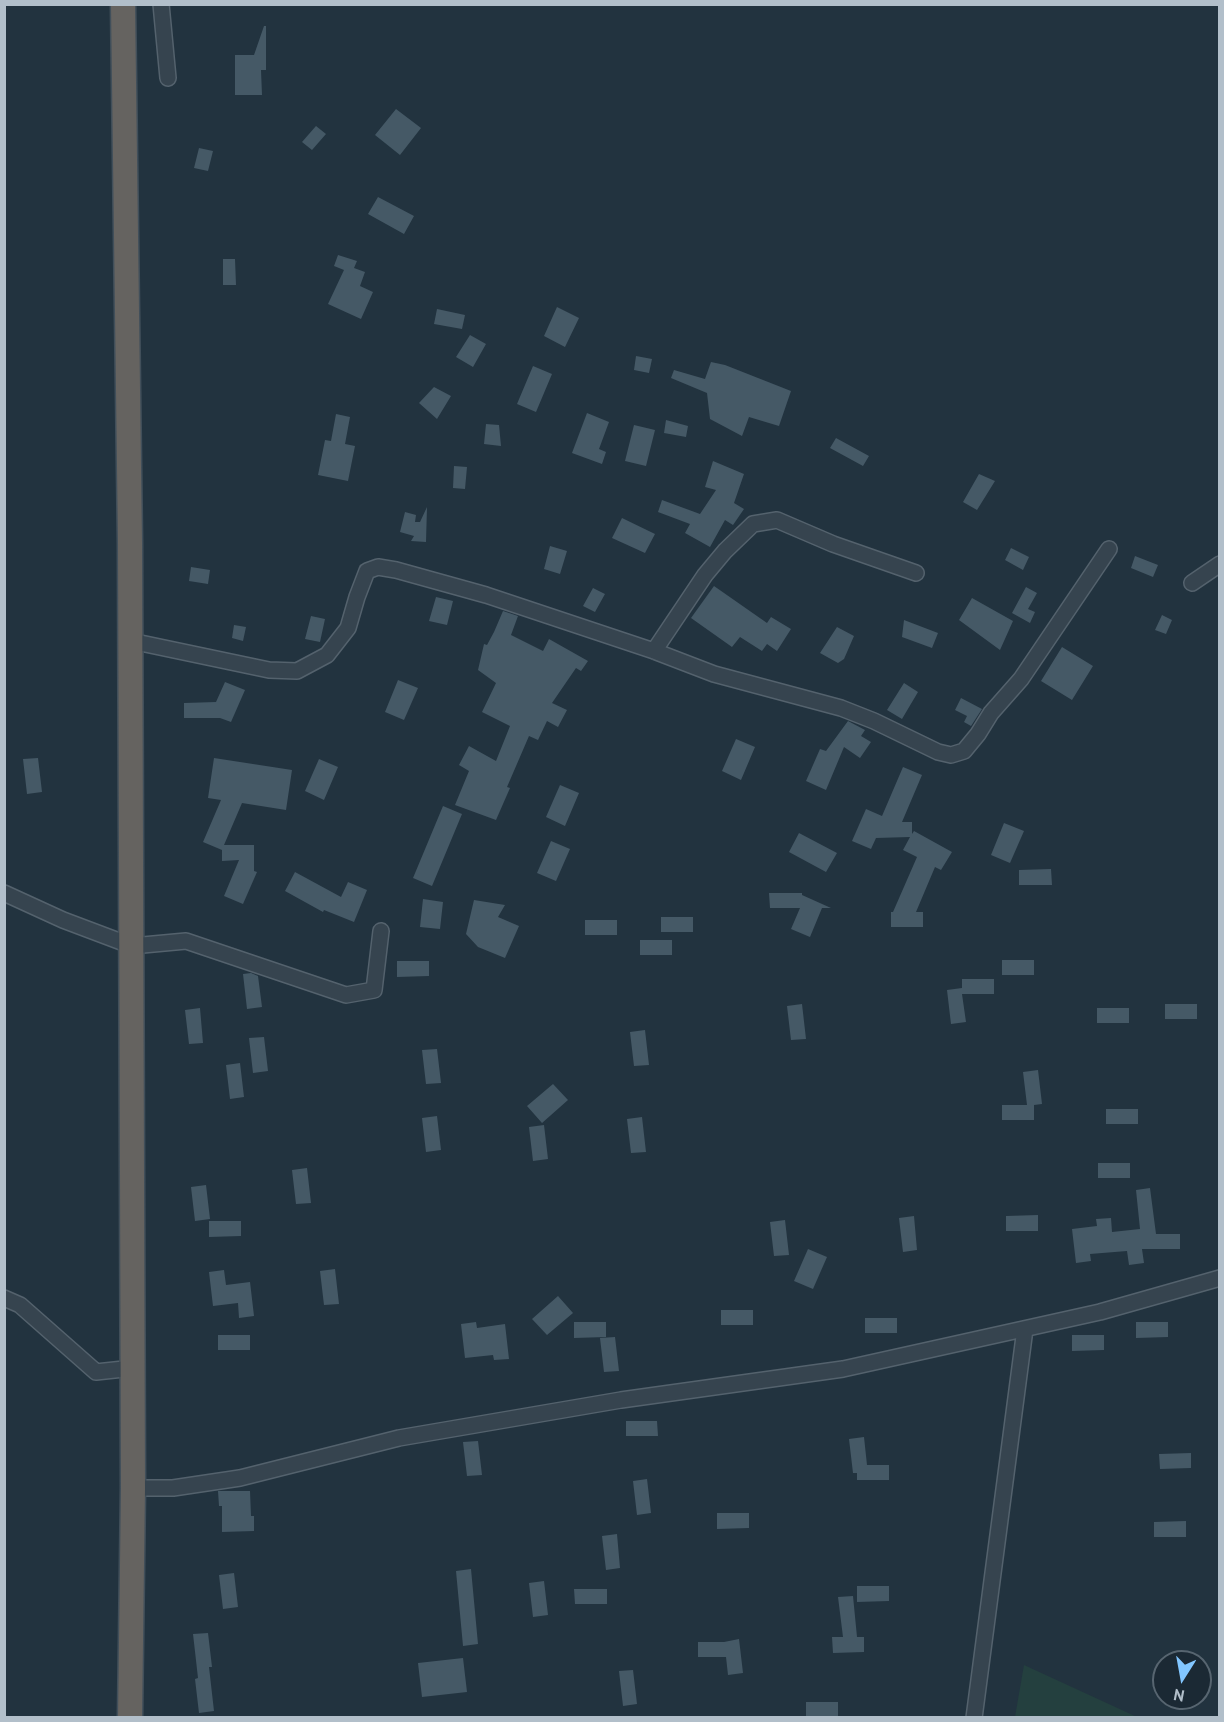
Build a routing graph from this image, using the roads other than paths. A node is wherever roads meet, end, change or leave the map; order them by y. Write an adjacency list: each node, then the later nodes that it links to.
1 (123, 4): 8 (highway)
2 (161, 4): 3 (street)
3 (168, 78)
4 (1109, 549): 9 (street)
5 (1220, 564): 7 (street)
6 (916, 573): 9 (street)
7 (1192, 583)
8 (131, 641): 9 (street); 12 (highway)
9 (654, 651)
10 (4, 893): 12 (street)
11 (381, 931): 12 (street)
12 (132, 946): 16 (highway)
13 (1220, 1278): 15 (street)
14 (4, 1298): 16 (street)
15 (1025, 1329): 17 (street); 19 (street)
16 (132, 1368): 17 (highway)
17 (133, 1488): 18 (highway)
18 (130, 1718)
19 (974, 1718)

